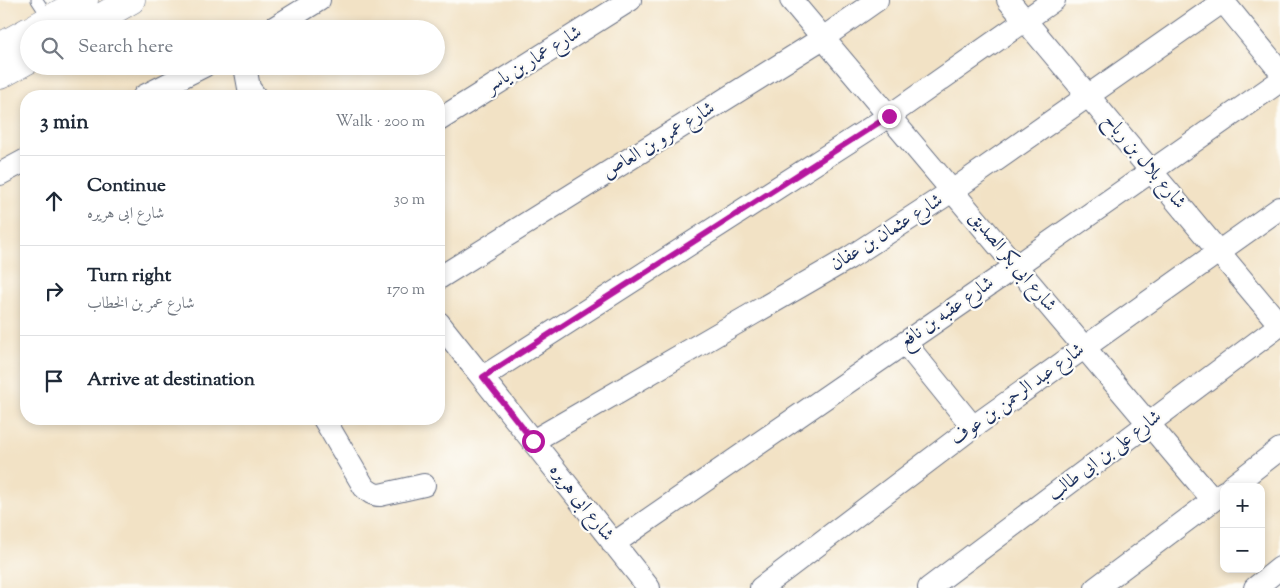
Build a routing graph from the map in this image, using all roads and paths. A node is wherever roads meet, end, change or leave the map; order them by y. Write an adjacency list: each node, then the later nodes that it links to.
1 (84, 0): 10 (street)
2 (131, 0): 11 (street)
3 (319, 0): 12 (street)
4 (630, 0): 26 (street, شارع عمار بن ياسر)
5 (791, 0): 15 (street, شارع ابى بكر الصديق)
6 (877, 0): 15 (street, شارع عمرو بن العاص)
7 (1008, 0): 13 (street, شارع بلال بن رباح)
8 (1054, 0): 13 (street)
9 (1223, 0): 18 (street); 25 (street, شارع عثمان بن عفان)
10 (44, 20)
11 (97, 20)
12 (287, 20)
13 (1025, 20): 25 (street, شارع بلال بن رباح); 27 (street)
14 (20, 34): 16 (street)
15 (823, 38): 27 (street, شارع ابى بكر الصديق); 35 (street, شارع عمرو بن العاص)
16 (0, 47)
17 (20, 63): 19 (street)
18 (1280, 71)
19 (0, 75)
20 (186, 75): 23 (street)
21 (247, 75): 24 (street)
22 (1280, 81): 29 (street, شارع عقبه بن نافع)
23 (156, 90)
24 (251, 90)
25 (1089, 96): 29 (street, شارع بلال بن رباح); 31 (street, شارع عثمان بن عفان)
26 (445, 116)
27 (889, 116): 31 (street, شارع ابى بكر الصديق); 40 (street)
28 (20, 163): 30 (street)
29 (1151, 171): 33 (street, شارع بلال بن رباح); 34 (street, شارع عقبه بن نافع)
30 (0, 174)
31 (952, 191): 34 (street, شارع ابى بكر الصديق); 44 (street, شارع عثمان بن عفان)
32 (1280, 208): 33 (street, شارع عبد الرحمن بن عوف)
33 (1218, 253): 36 (street, شارع بلال بن رباح); 39 (street, شارع عبد الرحمن بن عوف)
34 (1016, 266): 38 (street, شارع عقبه بن نافع); 39 (street, شارع ابى بكر الصديق)
35 (445, 274)
36 (1280, 325): 41 (street, شارع على بن ابى طالب)
37 (445, 330): 40 (street, شارع ابى هريره)
38 (905, 343): 43 (street); 49 (street, شارع عقبه بن نافع)
39 (1083, 347): 41 (street, شارع ابى بكر الصديق); 43 (street, شارع عبد الرحمن بن عوف)
40 (483, 377): 44 (street, شارع ابى هريره)
41 (1148, 423): 48 (street, شارع ابى بكر الصديق); 52 (street, شارع على بن ابى طالب)
42 (328, 425): 47 (street)
43 (973, 427): 51 (street, شارع عبد الرحمن بن عوف)
44 (533, 441): 49 (street, شارع ابى هريره)
45 (1280, 449): 46 (street)
46 (1235, 483)
47 (424, 485)
48 (1218, 496): 53 (street)
49 (613, 544): 50 (street, شارع ابى هريره)
50 (649, 588)
51 (761, 588)
52 (929, 588)
53 (1096, 588)

